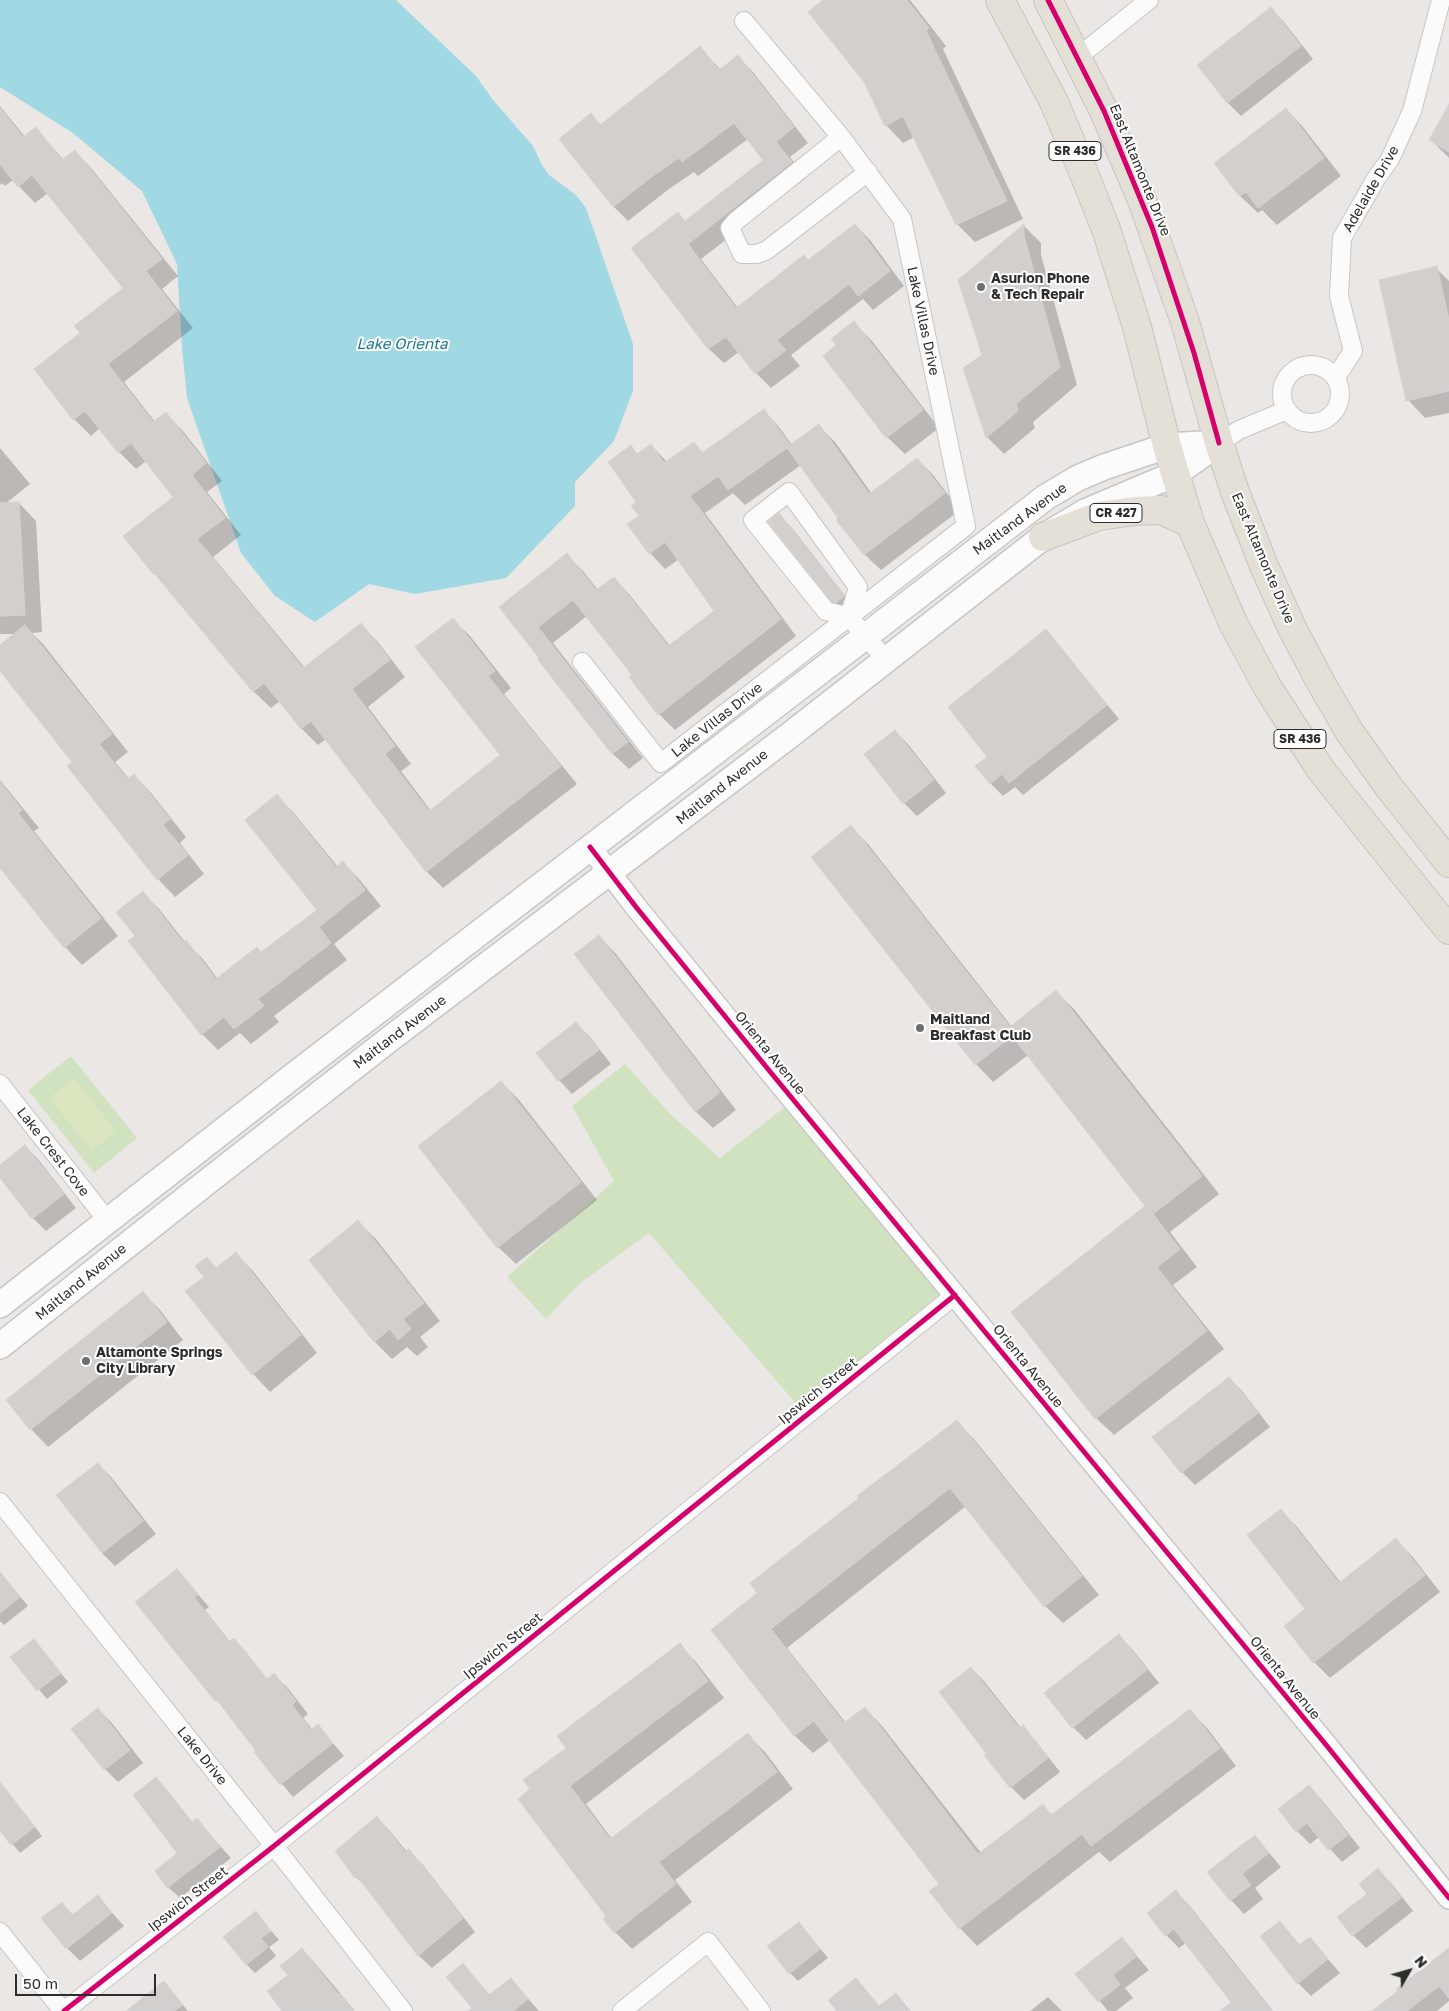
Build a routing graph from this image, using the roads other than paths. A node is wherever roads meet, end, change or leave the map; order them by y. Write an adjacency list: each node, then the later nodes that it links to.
1 (1048, 0): 6 (main road, East Altamonte Drive / SR 436)
2 (1150, 0): 6 (street)
3 (1441, 0): 11 (street, Adelaide Drive)
4 (1005, 10): 6 (main road); 7 (main road, SR 436)
5 (744, 21): 9 (street, Lake Villas Drive)
6 (1078, 57): 8 (main road, East Altamonte Drive / SR 436)
7 (1038, 73): 8 (main road); 14 (main road, SR 436)
8 (1104, 111): 13 (main road, East Altamonte Drive / SR 436)
9 (841, 137): 10 (street, Lake Villas Drive); 10 (street)
10 (868, 172): 18 (street, Lake Villas Drive)
11 (1336, 377): 12 (street); 12 (street)
12 (1287, 410): 13 (street)
13 (1219, 443): 14 (main road, Maitland Avenue); 15 (main road, Maitland Avenue); 23 (main road, East Altamonte Drive / SR 436)
14 (1167, 446): 15 (main road, SR 436); 19 (main road, Maitland Avenue)
15 (1175, 474): 16 (main road, SR 436); 17 (main road, Maitland Avenue)
16 (1190, 523): 17 (main road, CR 427); 25 (main road, SR 436)
17 (1043, 536): 20 (main road, Maitland Avenue / CR 427)
18 (849, 618): 18 (street); 19 (street); 21 (street, Lake Villas Drive)
19 (866, 636): 20 (street); 22 (main road, Maitland Avenue)
20 (886, 660): 24 (main road, Maitland Avenue / CR 427)
21 (582, 662)
22 (590, 847): 24 (street, Orienta Avenue); 27 (main road, Maitland Avenue)
23 (1449, 864)
24 (611, 872): 28 (main road, Maitland Avenue / CR 427); 30 (street, Orienta Avenue)
25 (1445, 918)
26 (0, 1084): 29 (street, Lake Crest Cove)
27 (193, 1153): 28 (street); 29 (main road, Maitland Avenue)
28 (212, 1178): 32 (main road, Maitland Avenue / CR 427)
29 (107, 1220): 31 (main road, Maitland Avenue)
30 (955, 1295): 34 (street, Ipswich Street); 35 (street, Orienta Avenue)
31 (0, 1305)
32 (0, 1346)
33 (0, 1502): 34 (street, Lake Drive)
34 (274, 1846): 37 (street, Ipswich Street); 38 (street, Lake Drive)
35 (1449, 1898)
36 (0, 1932): 37 (street)
37 (63, 2011)
38 (403, 2011)
39 (622, 2011): 40 (street)
40 (761, 2011)

